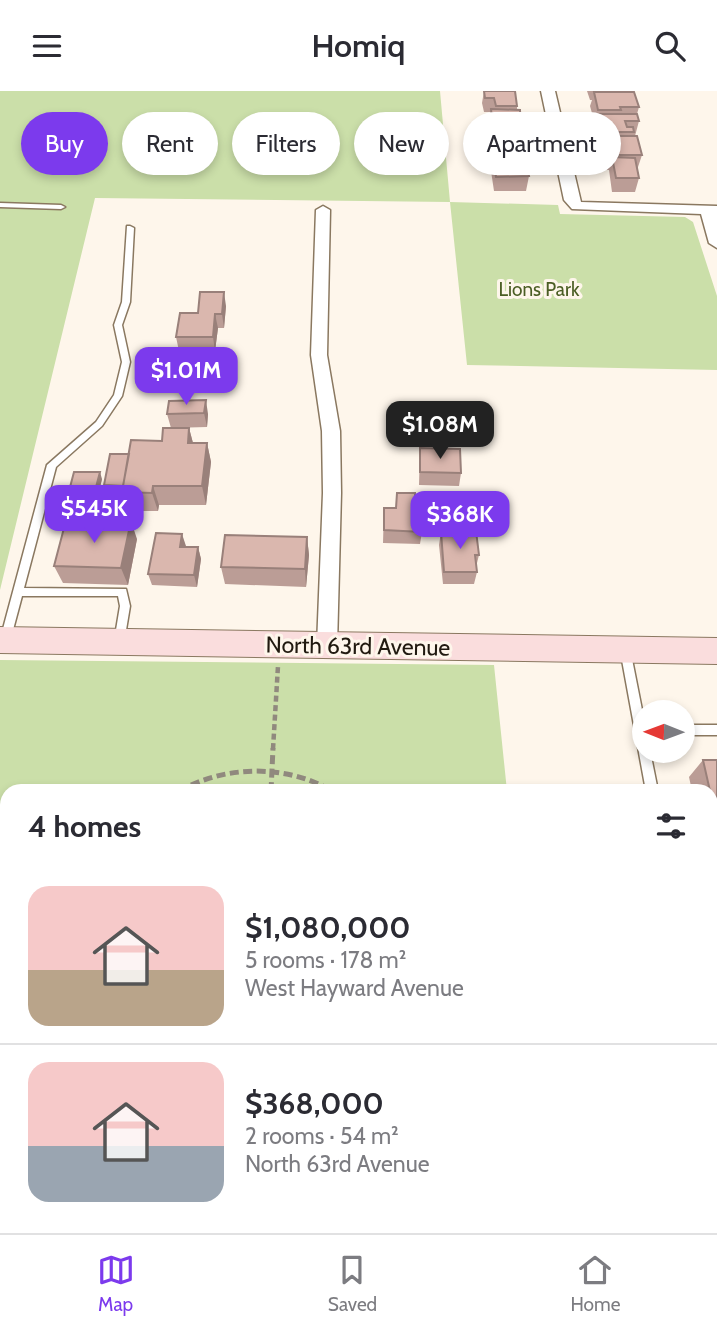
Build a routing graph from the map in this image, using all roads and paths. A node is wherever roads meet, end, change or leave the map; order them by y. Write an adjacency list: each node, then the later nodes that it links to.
1 (548, 91): 4 (street)
2 (0, 205): 3 (lane)
3 (61, 207)
4 (712, 210): 7 (street)
5 (323, 211): 12 (street)
6 (130, 228): 8 (lane)
7 (717, 243)
8 (18, 592): 9 (lane); 10 (lane)
9 (3, 641): 10 (street, North 63rd Avenue)
10 (119, 642): 11 (street, North 63rd Avenue)
11 (284, 645): 12 (street, North 63rd Avenue); 19 (path)
12 (327, 646): 13 (street, North 63rd Avenue)
13 (625, 649): 14 (street, North 63rd Avenue); 15 (lane)
14 (717, 651)
15 (636, 700)
16 (695, 730): 17 (lane)
17 (717, 730)
18 (647, 763): 23 (lane)
19 (272, 772): 20 (path); 21 (path); 22 (path)
20 (193, 784)
21 (271, 784)
22 (319, 784)
23 (651, 784)

